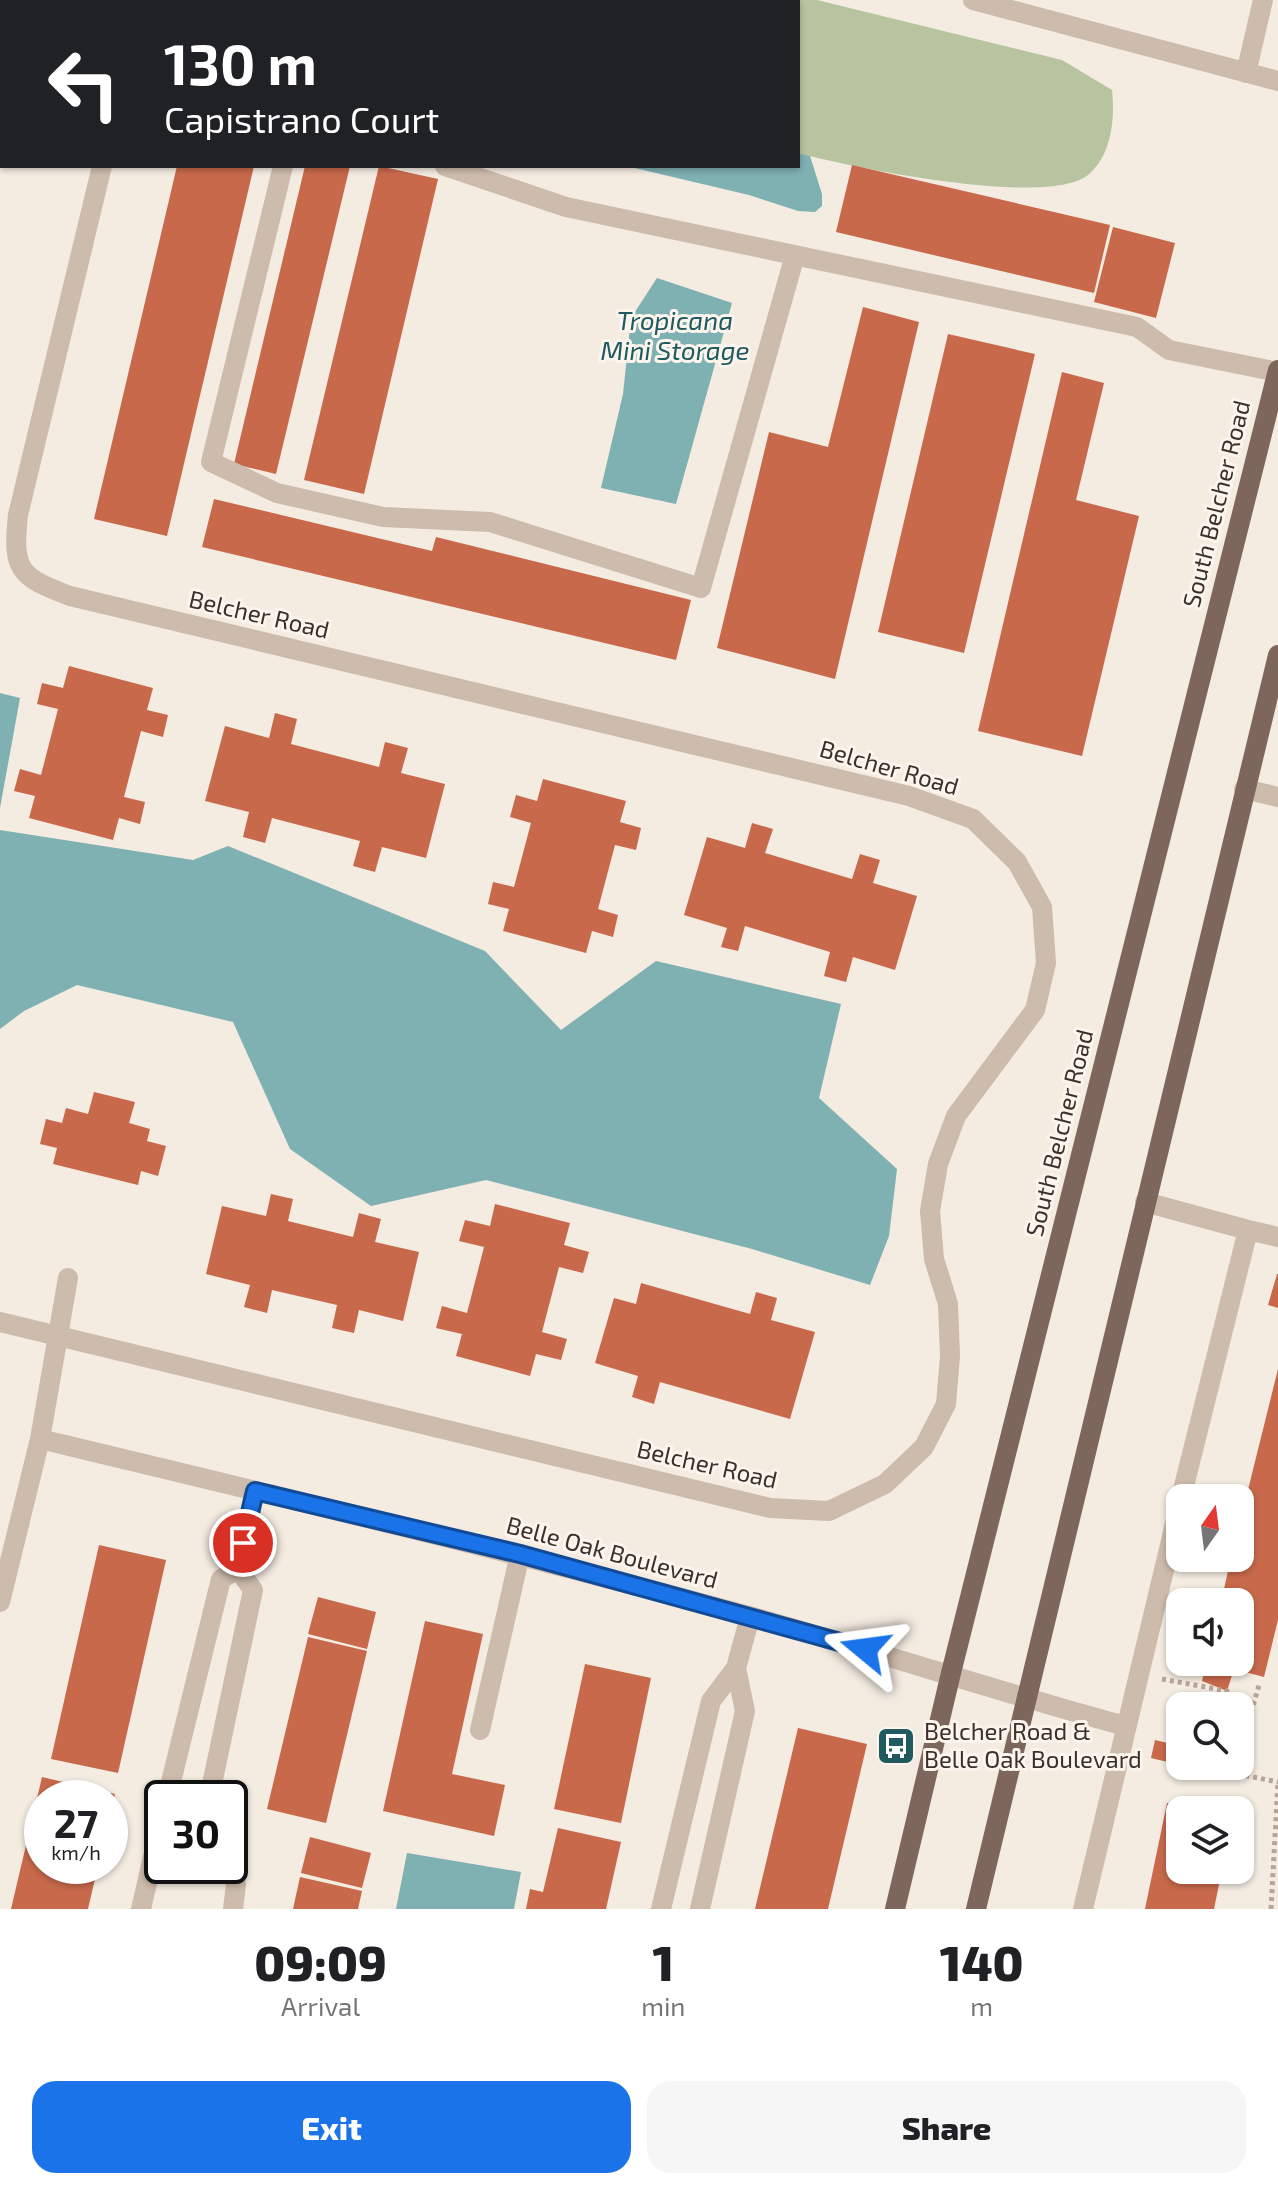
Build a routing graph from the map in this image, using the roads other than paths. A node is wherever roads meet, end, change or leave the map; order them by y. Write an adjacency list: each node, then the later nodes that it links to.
1 (973, 0): 3 (street)
2 (1263, 0): 4 (street)
3 (1043, 8): 4 (street)
4 (1246, 73): 5 (street)
5 (1278, 81)
6 (102, 168): 20 (street, Belcher Road)
7 (283, 168): 9 (street)
8 (451, 168): 9 (street)
9 (795, 255): 10 (street)
10 (1278, 372): 11 (main road, South Belcher Road)
11 (1272, 414): 30 (main road, South Belcher Road)
12 (1278, 655): 13 (main road)
13 (1244, 789): 14 (street); 15 (main road)
14 (1278, 797)
15 (1145, 1202): 16 (street); 31 (main road)
16 (1248, 1230): 17 (street); 22 (street)
17 (1278, 1237)
18 (68, 1278): 20 (street)
19 (0, 1322): 20 (street, Belcher Road)
20 (59, 1339): 21 (street)
21 (40, 1439): 23 (street, Belle Oak Boulevard); 27 (street)
22 (1185, 1484)
23 (255, 1491): 24 (street, Belle Oak Boulevard); 26 (street)
24 (520, 1554): 28 (street, Belle Oak Boulevard); 33 (street)
25 (1166, 1560): 32 (street)
26 (238, 1569): 34 (street); 35 (street)
27 (0, 1602)
28 (750, 1617): 29 (street); 30 (street, Belle Oak Boulevard)
29 (736, 1668): 40 (street); 41 (street)
30 (951, 1673): 31 (street, Belle Oak Boulevard); 42 (main road, South Belcher Road)
31 (1026, 1700): 32 (street, Belle Oak Boulevard); 43 (main road)
32 (1125, 1726): 44 (street)
33 (480, 1730)
34 (171, 1780)
35 (213, 1780)
36 (147, 1884): 38 (street)
37 (236, 1884): 39 (street)
38 (141, 1909)
39 (233, 1909)
40 (661, 1909)
41 (700, 1909)
42 (895, 1909)
43 (976, 1909)
44 (1083, 1909)

